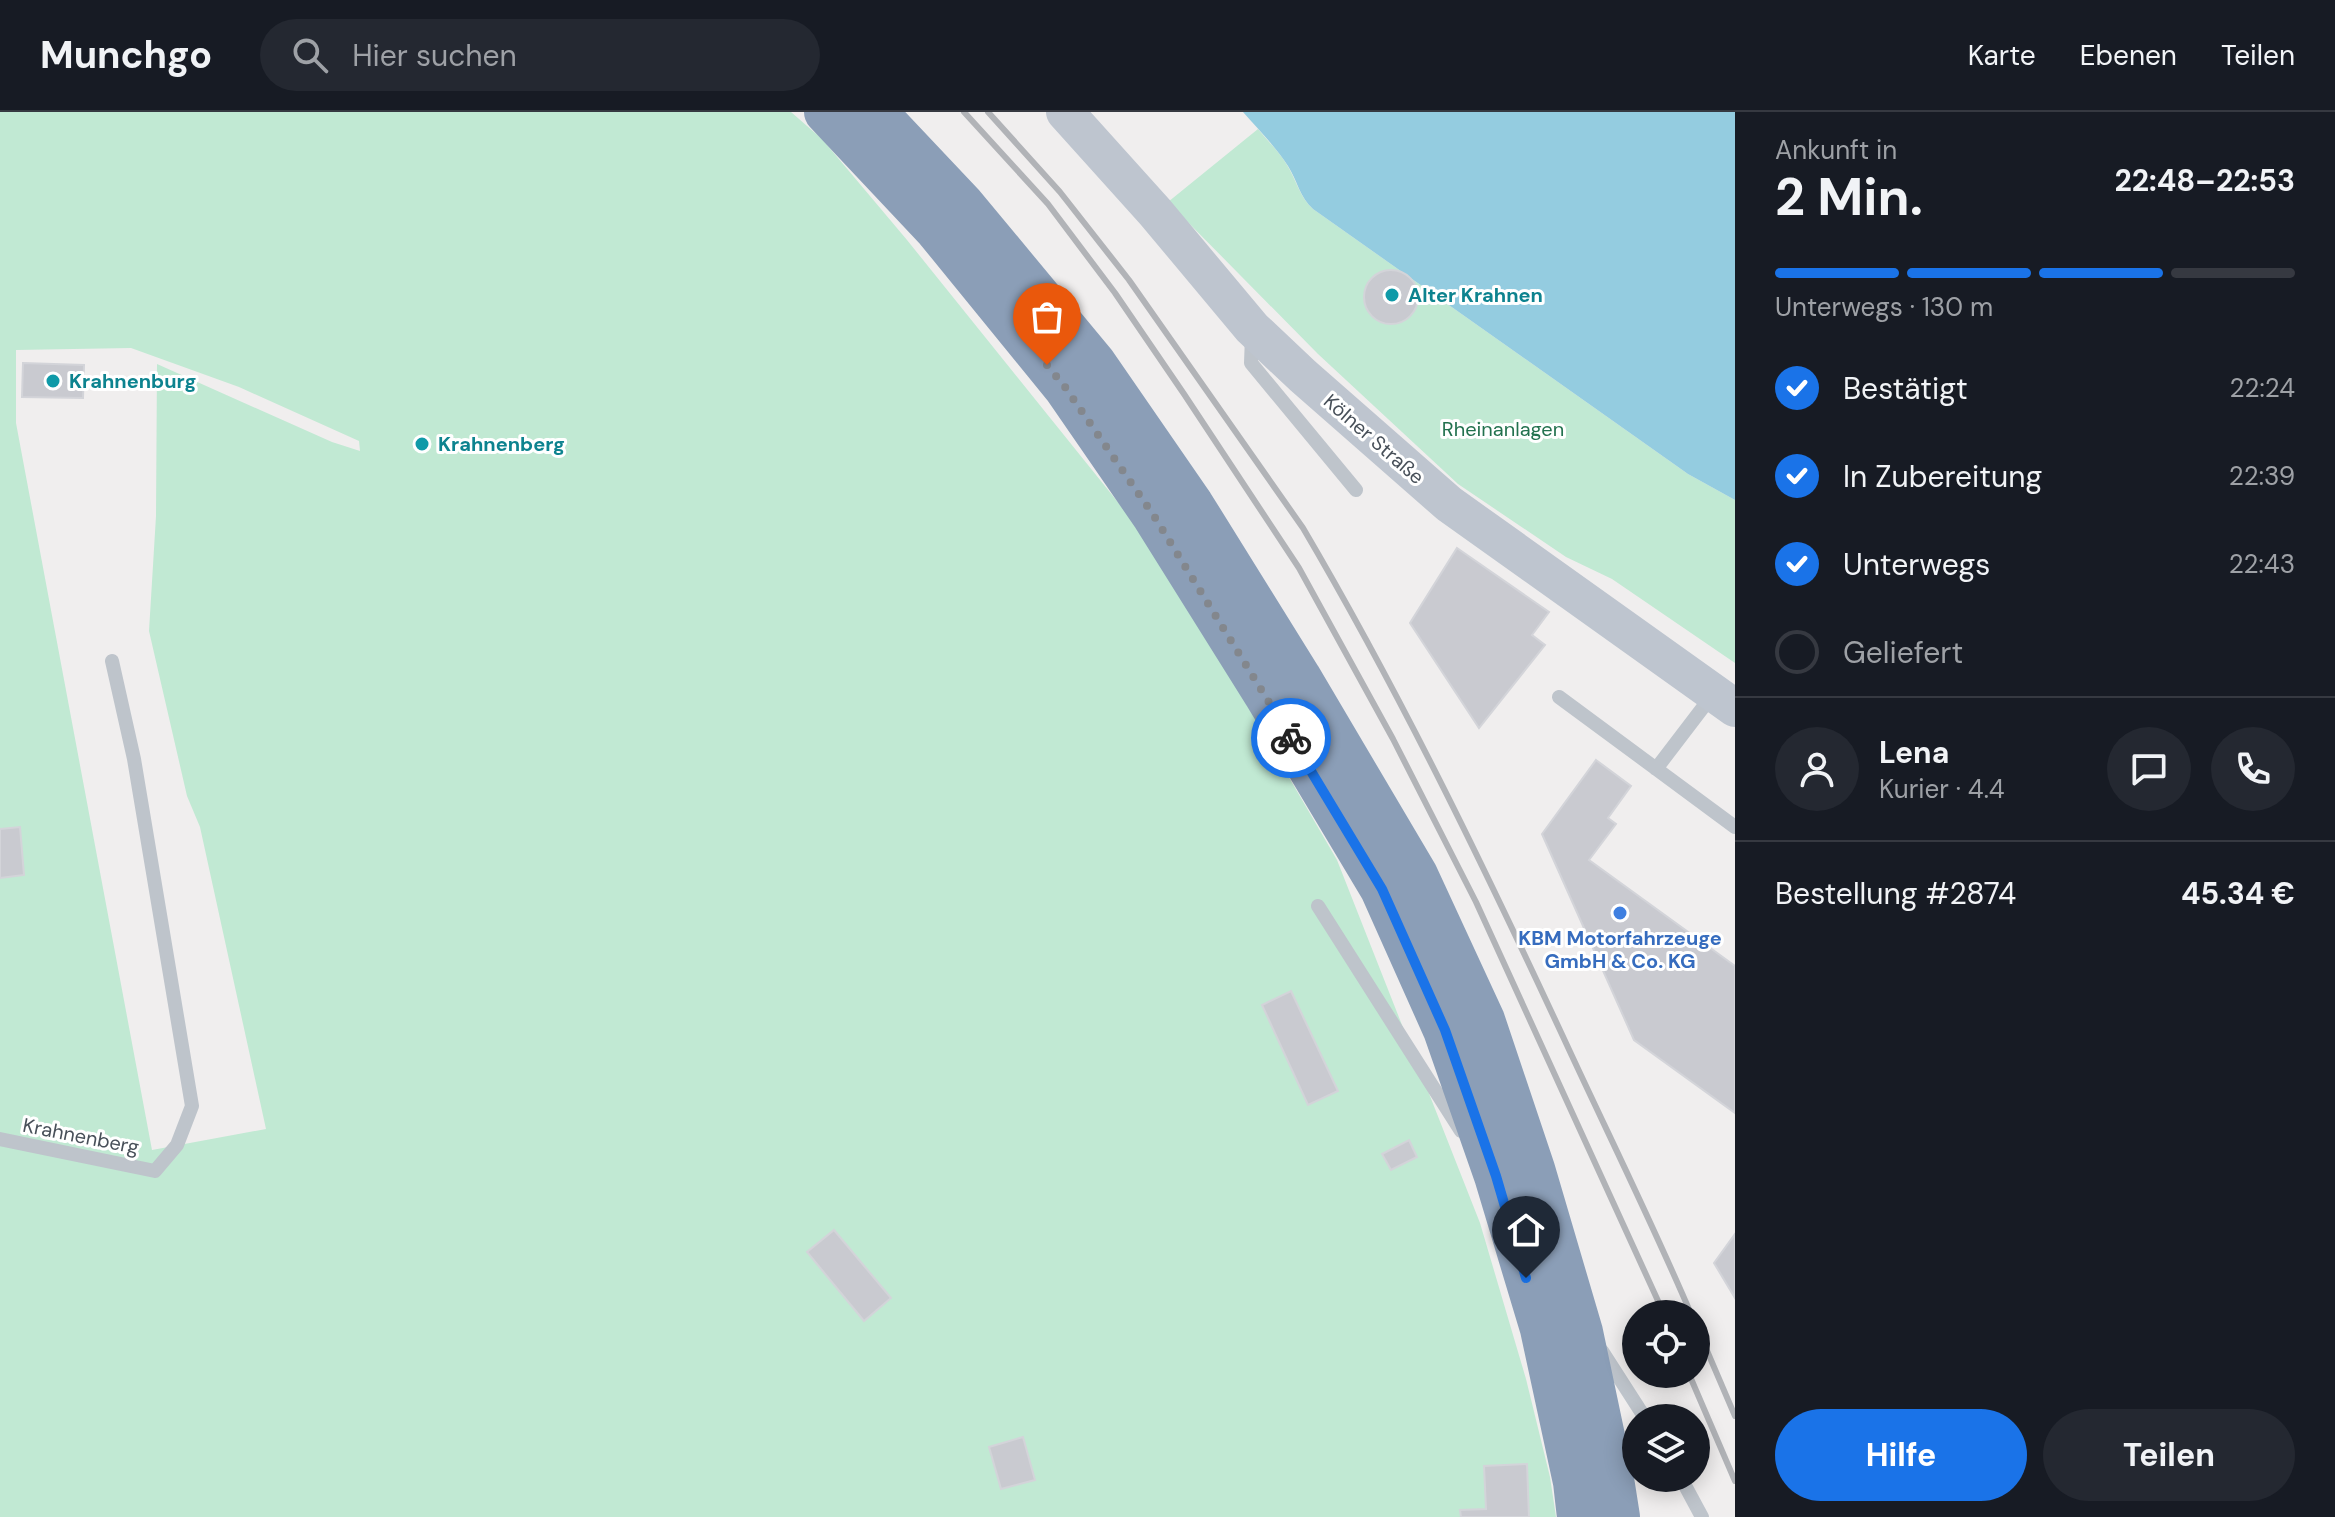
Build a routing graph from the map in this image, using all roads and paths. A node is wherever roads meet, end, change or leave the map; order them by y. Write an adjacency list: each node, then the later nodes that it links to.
1 (826, 112): 17 (highway)
2 (875, 112): 18 (highway)
3 (1065, 112): 4 (street, Kölner Straße)
4 (1252, 328): 5 (lane); 8 (street, Kölner Straße)
5 (1356, 490)
6 (112, 661): 12 (lane, Krahnenberg)
7 (1559, 697): 9 (lane)
8 (1725, 700): 9 (lane)
9 (1656, 769): 10 (lane)
10 (1735, 827)
11 (1318, 906): 13 (lane)
12 (0, 1139)
13 (1533, 1243)
14 (1541, 1256): 15 (lane)
15 (1636, 1404)
16 (1689, 1492): 19 (lane)
17 (1579, 1517)
18 (1618, 1517)
19 (1702, 1517)

